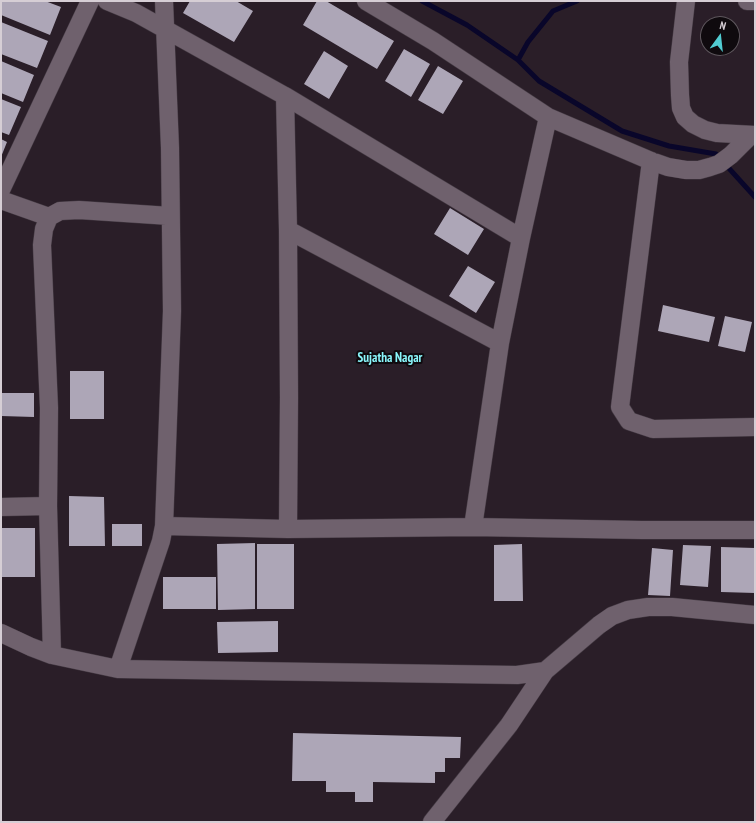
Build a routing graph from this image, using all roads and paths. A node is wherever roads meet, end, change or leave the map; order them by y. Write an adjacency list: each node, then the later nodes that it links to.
1 (90, 1): 13 (street)
2 (107, 1): 8 (street)
3 (164, 1): 8 (street)
4 (366, 1): 10 (street)
5 (686, 1): 11 (street)
6 (747, 1): 7 (street)
7 (755, 2)
8 (166, 29): 9 (street); 15 (street)
9 (285, 96): 17 (street); 18 (street)
10 (548, 117): 12 (street); 18 (street)
11 (753, 135): 12 (street)
12 (652, 161): 20 (street)
13 (1, 190)
14 (1, 200): 16 (street)
15 (170, 216): 16 (street); 23 (street)
16 (49, 217): 21 (street)
17 (288, 230): 19 (street); 25 (street)
18 (521, 238): 19 (street)
19 (500, 343): 24 (street)
20 (755, 427)
21 (48, 506): 22 (street); 29 (street)
22 (1, 507)
23 (164, 526): 25 (street); 30 (street)
24 (473, 527): 25 (street); 26 (street)
25 (288, 529)
26 (755, 530)
27 (755, 615): 31 (street)
28 (1, 633): 29 (street)
29 (52, 655): 30 (street)
30 (118, 669): 31 (street)
31 (545, 671): 32 (street)
32 (432, 822)

